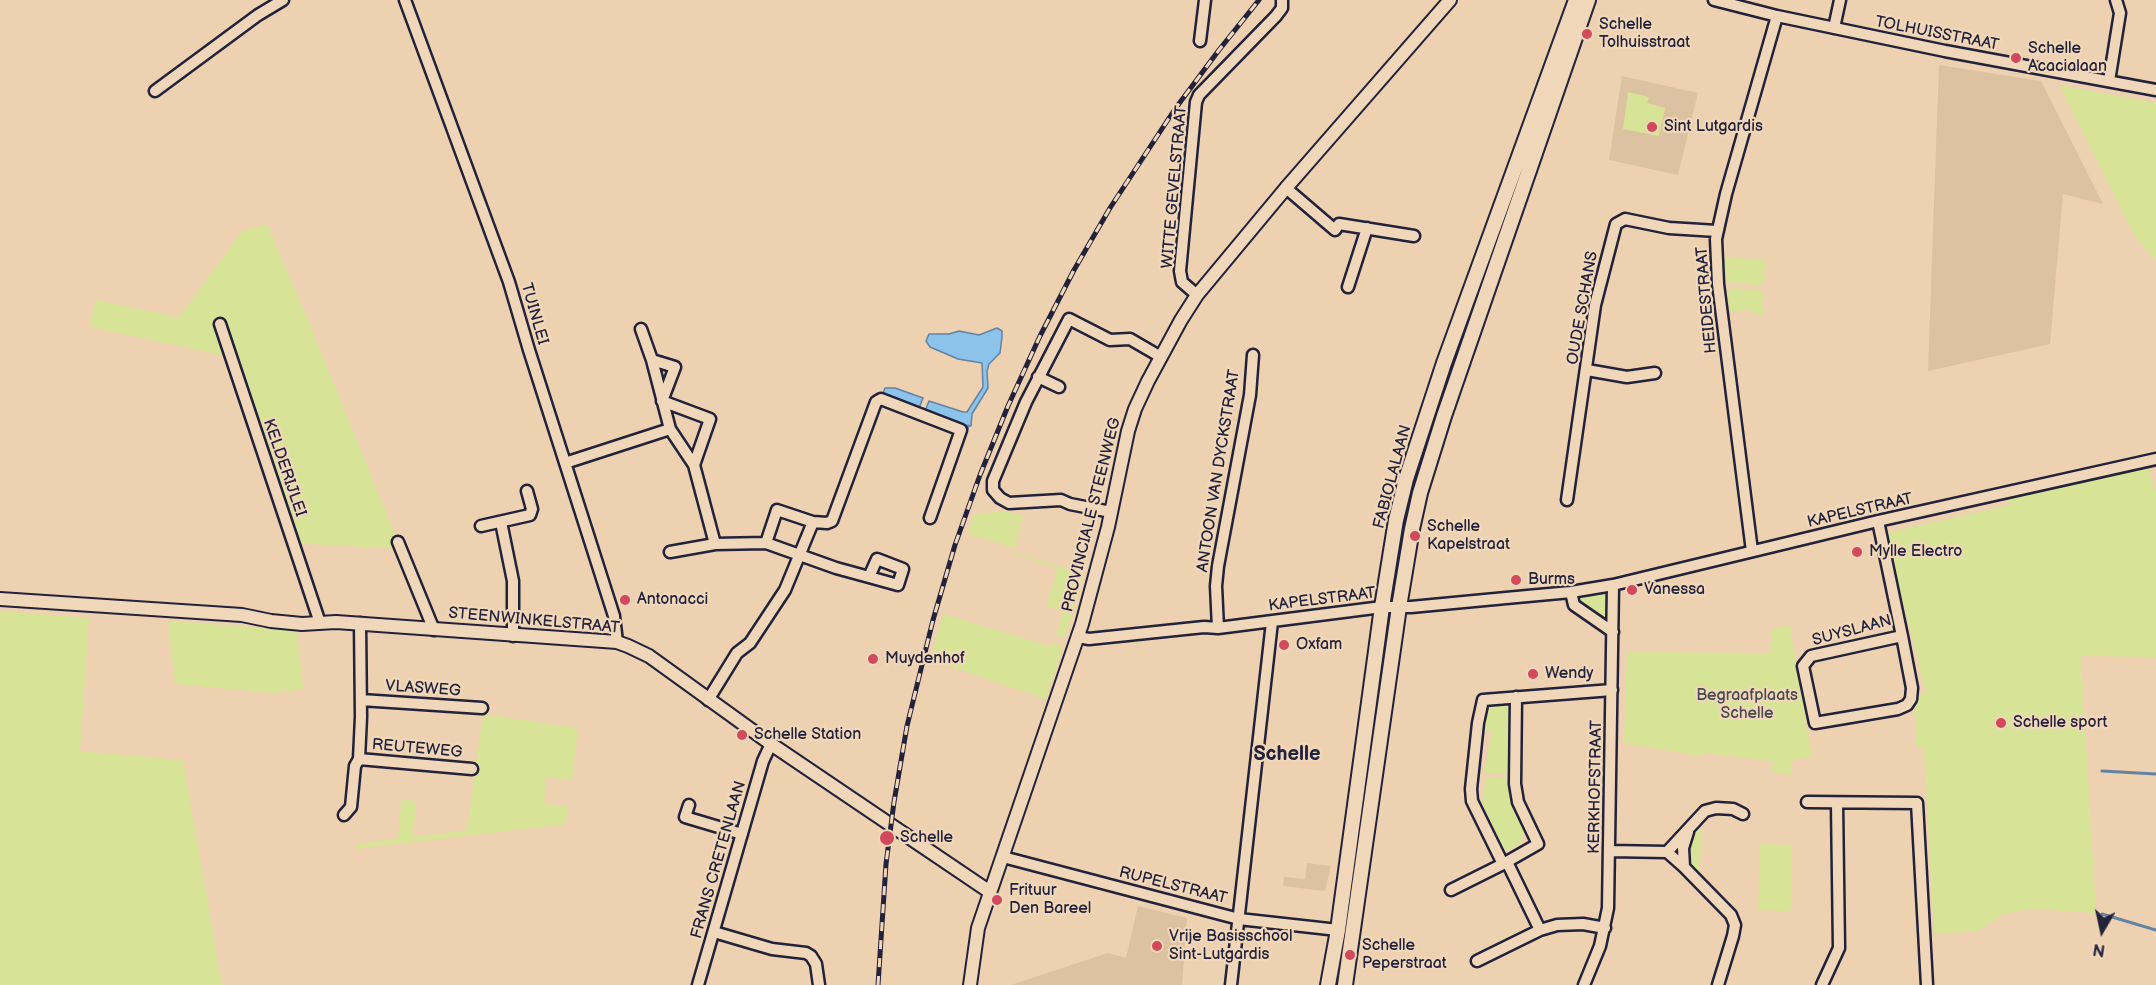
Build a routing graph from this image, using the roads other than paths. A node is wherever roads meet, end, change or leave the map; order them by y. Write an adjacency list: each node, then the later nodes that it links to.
1 (283, 0): 16 (street)
2 (405, 0): 35 (street, TUINLEI)
3 (1205, 0): 13 (street)
4 (1284, 0): 22 (street, WITTE GEVELSTRAAT)
5 (1450, 0): 17 (street, PROVINCIALE STEENWEG)
6 (1576, 0): 56 (main road, FABIOLALAAN)
7 (1588, 0): 55 (main road, FABIOLALAAN)
8 (1714, 0): 11 (street, TOLHUISSTRAAT)
9 (1840, 0): 12 (street)
10 (2116, 0): 14 (street)
11 (1777, 16): 12 (street, TOLHUISSTRAAT); 19 (street, HEIDESTRAAT)
12 (1834, 28): 14 (street, TOLHUISSTRAAT)
13 (1200, 41)
14 (2109, 81): 15 (street, TOLHUISSTRAAT)
15 (2156, 90)
16 (155, 91)
17 (1286, 188): 18 (street); 22 (street, PROVINCIALE STEENWEG)
18 (1366, 228): 20 (street); 21 (street)
19 (1717, 231): 28 (street, OUDE SCHANS); 48 (street, HEIDESTRAAT)
20 (1414, 236)
21 (1348, 287)
22 (1197, 295): 26 (street, PROVINCIALE STEENWEG)
23 (220, 324): 58 (street, KELDERIJLEI)
24 (641, 329): 27 (street)
25 (1253, 355): 60 (street, ANTOON VAN DYCKSTRAAT)
26 (1161, 357): 30 (street); 39 (street, PROVINCIALE STEENWEG)
27 (652, 360): 32 (street); 32 (street)
28 (1587, 370): 29 (street); 38 (street, OUDE SCHANS)
29 (1655, 373)
30 (1038, 377): 31 (street); 39 (street)
31 (1059, 387)
32 (662, 401): 33 (street); 36 (street)
33 (670, 429): 35 (street); 36 (street)
34 (2156, 459): 41 (street, KAPELSTRAAT)
35 (565, 463): 66 (street, TUINLEI)
36 (694, 465): 47 (street)
37 (527, 491): 42 (street)
38 (1567, 500)
39 (1111, 512): 64 (street, PROVINCIALE STEENWEG)
40 (930, 518): 43 (street)
41 (1878, 521): 48 (street, KAPELSTRAAT); 65 (street, SUYSLAAN)
42 (501, 522): 44 (street); 63 (street)
43 (813, 522): 46 (street); 50 (street)
44 (480, 526)
45 (398, 542): 61 (street)
46 (766, 543): 47 (street); 50 (street)
47 (715, 544): 49 (street)
48 (1752, 551): 52 (street, KAPELSTRAAT)
49 (670, 552)
50 (800, 554): 51 (street); 70 (street)
51 (869, 577)
52 (1613, 585): 53 (street, KAPELSTRAAT); 62 (street, KERKHOFSTRAAT)
53 (1571, 592): 55 (street, KAPELSTRAAT); 62 (street)
54 (0, 599): 58 (street, STEENWINKELSTRAAT)
55 (1399, 607): 56 (street, KAPELSTRAAT); 100 (main road, FABIOLALAAN)
56 (1382, 608): 57 (street, KAPELSTRAAT); 91 (main road, FABIOLALAAN)
57 (1272, 622): 60 (street, KAPELSTRAAT); 89 (street)
58 (320, 623): 59 (street, STEENWINKELSTRAAT)
59 (360, 623): 61 (street, STEENWINKELSTRAAT); 69 (street)
60 (1218, 628): 64 (street, KAPELSTRAAT)
61 (434, 630): 63 (street, STEENWINKELSTRAAT)
62 (1612, 632): 67 (street, KERKHOFSTRAAT)
63 (513, 636): 66 (street, STEENWINKELSTRAAT)
64 (1078, 637): 84 (street, PROVINCIALE STEENWEG)
65 (1903, 641): 65 (street, SUYSLAAN)
66 (617, 642): 70 (street, STEENWINKELSTRAAT)
67 (1612, 690): 68 (street); 82 (street, KERKHOFSTRAAT)
68 (1516, 698): 85 (street); 85 (street)
69 (361, 700): 71 (street, VLASWEG); 73 (street)
70 (708, 700): 72 (street, STEENWINKELSTRAAT)
71 (482, 708)
72 (771, 744): 81 (street, FRANS CRETENLAAN); 88 (street, STEENWINKELSTRAAT)
73 (359, 759): 74 (street, REUTEWEG); 79 (street)
74 (472, 769)
75 (1807, 802): 76 (street)
76 (1837, 804): 103 (street); 104 (street)
77 (689, 805): 81 (street)
78 (1743, 814): 80 (street)
79 (344, 815)
80 (1688, 829): 83 (street); 86 (street)
81 (742, 834): 93 (street, FRANS CRETENLAAN)
82 (1610, 851): 83 (street); 90 (street, KERKHOFSTRAAT)
83 (1667, 852): 86 (street)
84 (1003, 857): 88 (street, PROVINCIALE STEENWEG); 89 (street, RUPELSTRAAT)
85 (1505, 863): 87 (street); 92 (street)
86 (1684, 867): 102 (street)
87 (1451, 890)
88 (990, 892): 97 (street, PROVINCIALE STEENWEG)
89 (1239, 919): 91 (street, RUPELSTRAAT); 98 (street)
90 (1605, 928): 92 (street); 101 (street, KERKHOFSTRAAT)
91 (1338, 930): 99 (main road, FABIOLALAAN)
92 (1540, 930): 94 (street)
93 (714, 932): 95 (street, FRANS CRETENLAAN); 96 (street)
94 (1477, 961)
95 (698, 985)
96 (819, 985)
97 (970, 985)
98 (1231, 985)
99 (1328, 985)
100 (1346, 985)
101 (1584, 985)
102 (1718, 985)
103 (1822, 985)
104 (1927, 985)

